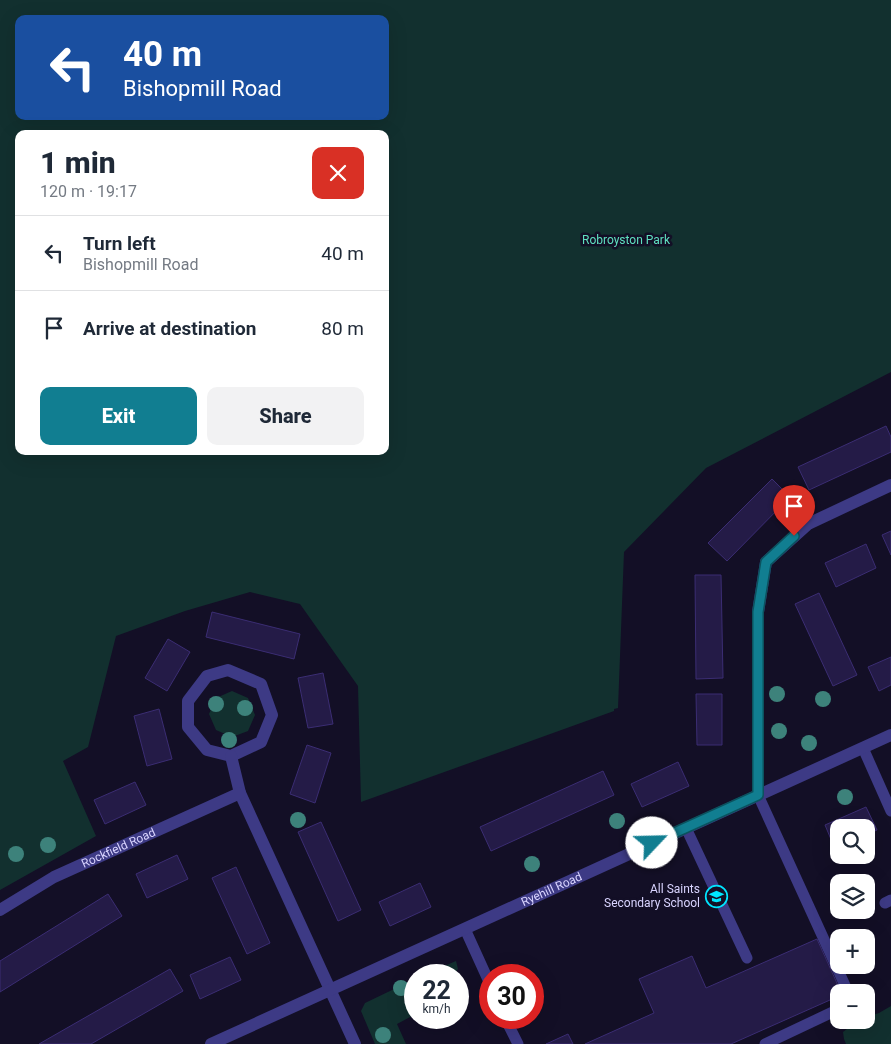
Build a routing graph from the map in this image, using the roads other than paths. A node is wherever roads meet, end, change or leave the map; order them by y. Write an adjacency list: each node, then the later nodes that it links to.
1 (891, 485): 6 (street)
2 (891, 735): 3 (street, Ryehill Road)
3 (863, 748): 6 (street, Ryehill Road); 7 (lane)
4 (231, 756): 4 (street); 5 (street)
5 (240, 793): 9 (street, Rockfield Road); 14 (street)
6 (758, 795): 8 (street, Ryehill Road); 13 (lane)
7 (891, 811)
8 (686, 828): 10 (street, Ryehill Road); 11 (lane)
9 (0, 910)
10 (464, 929): 12 (lane); 14 (street, Ryehill Road)
11 (747, 958)
12 (481, 964)
13 (844, 984)
14 (331, 990): 17 (street, Ryehill Road); 18 (street)
15 (830, 1013): 20 (lane)
16 (511, 1029): 19 (lane)
17 (211, 1044)
18 (355, 1044)
19 (518, 1044)
20 (765, 1044)

